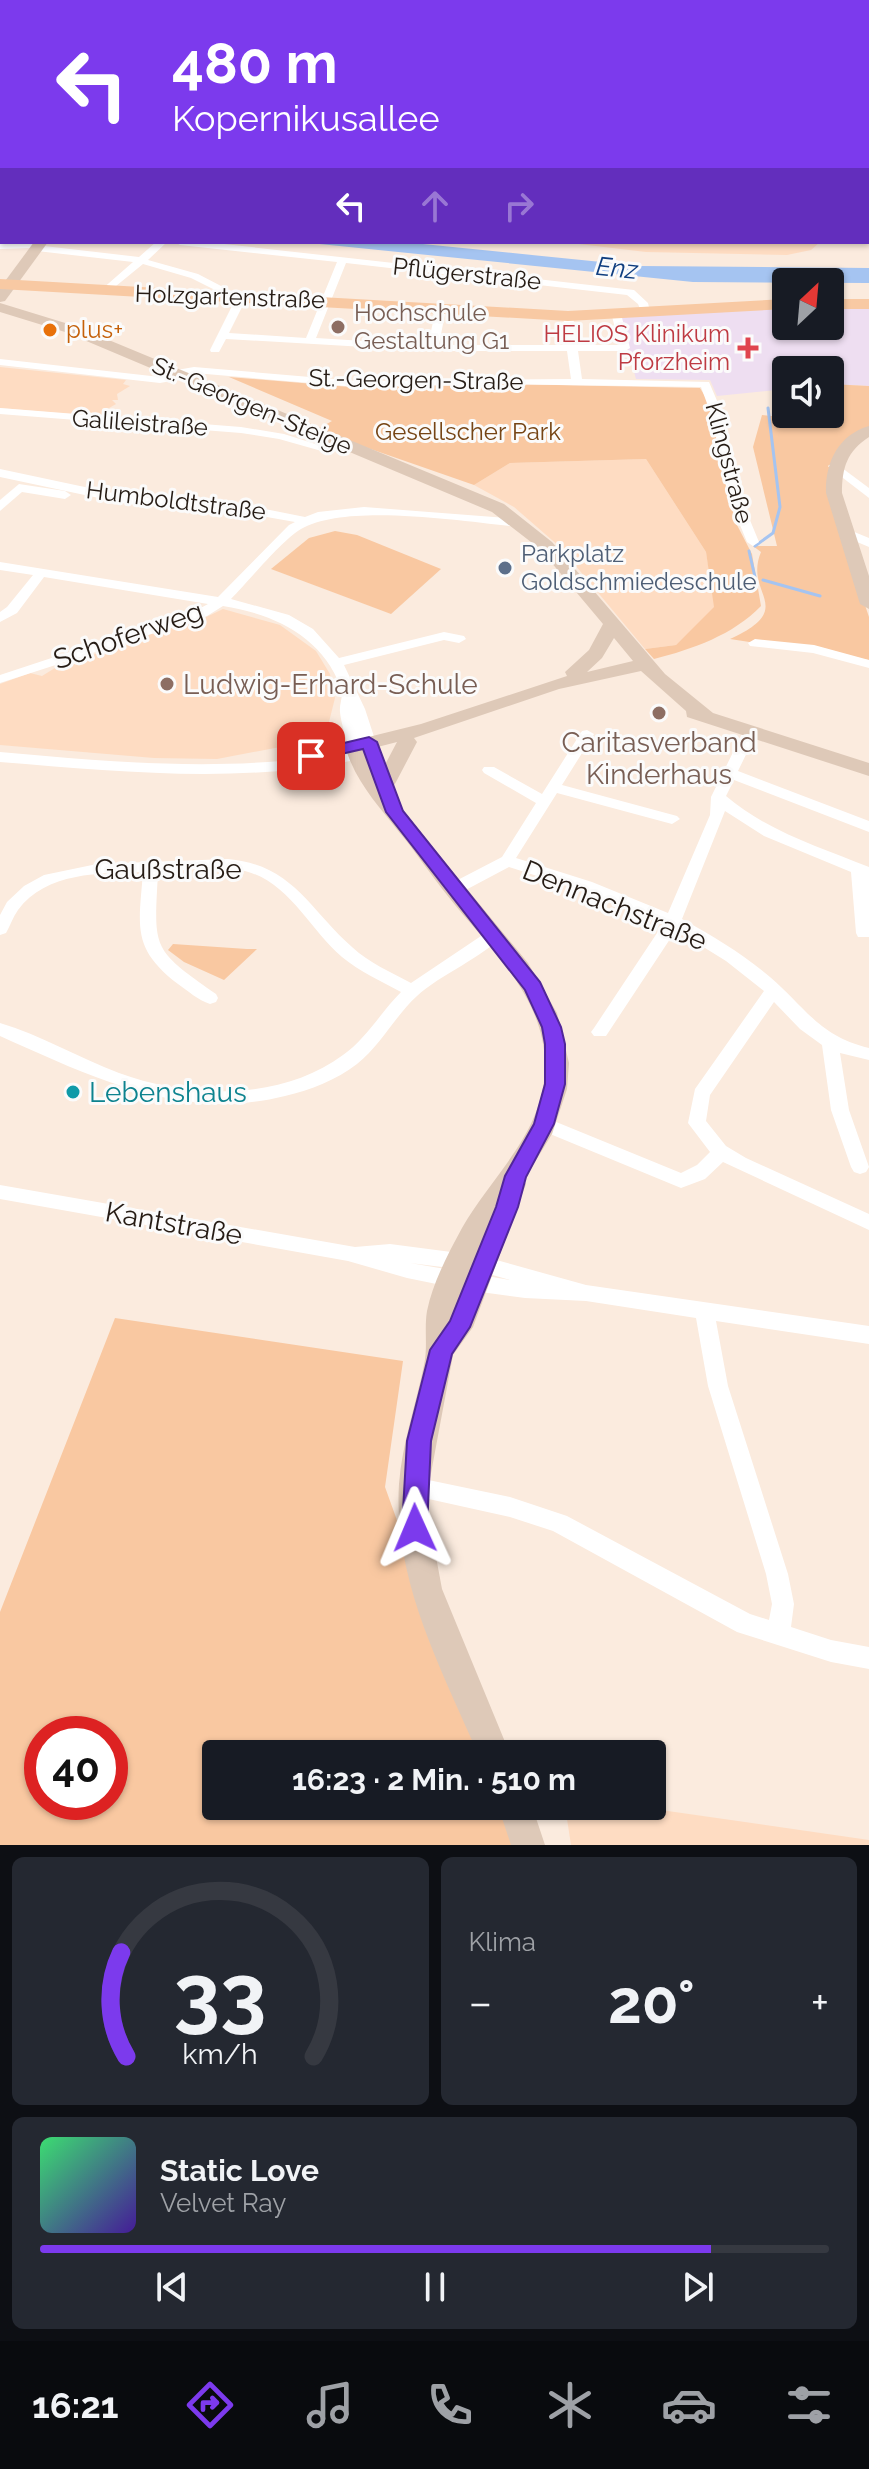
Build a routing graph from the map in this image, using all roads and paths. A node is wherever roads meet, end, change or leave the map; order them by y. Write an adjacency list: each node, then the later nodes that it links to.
1 (160, 244): 6 (street)
2 (197, 244): 5 (street, Pflügerstraße)
3 (39, 245): 4 (street); 6 (street); 7 (street)
4 (0, 246)
5 (342, 261): 10 (street); 16 (street, Pflügerstraße)
6 (139, 262): 8 (street); 9 (street)
7 (3, 289): 8 (main road, Holzgartenstraße)
8 (105, 292): 9 (main road, Holzgartenstraße)
9 (241, 299): 10 (main road, Holzgartenstraße); 19 (street)
10 (327, 300): 15 (main road, Holzgartenstraße); 20 (street)
11 (772, 304): 16 (main road, Holzgartenstraße)
12 (844, 304): 13 (main road)
13 (869, 304)
14 (0, 307): 25 (street, St.-Georgen-Steige)
15 (441, 308): 17 (main road, Holzgartenstraße); 21 (street)
16 (647, 314): 18 (main road, Holzgartenstraße)
17 (568, 316): 18 (main road, Holzgartenstraße); 22 (street)
18 (617, 316): 22 (street)
19 (221, 336): 20 (street); 23 (street)
20 (310, 341): 21 (street)
21 (433, 348): 22 (street)
22 (572, 348): 26 (street)
23 (215, 350)
24 (0, 362): 25 (street, St.-Georgen-Straße)
25 (180, 374): 26 (street, St.-Georgen-Straße); 35 (street, St.-Georgen-Steige)
26 (577, 382): 27 (street, St.-Georgen-Straße)
27 (705, 384): 41 (street, Klingstraße)
28 (0, 411): 30 (street, Galileistraße)
29 (869, 431): 31 (street)
30 (325, 449)
31 (834, 466): 34 (street); 40 (street)
32 (0, 473): 33 (street, Humboldtstraße)
33 (80, 491): 36 (street); 38 (street, Humboldtstraße)
34 (869, 494)
35 (471, 495): 37 (street); 39 (street, St.-Georgen-Steige)
36 (0, 507)
37 (464, 519): 38 (street, Schoferweg); 39 (street, Schoferweg)
38 (305, 521): 45 (street, Schoferweg)
39 (522, 523): 48 (street, St.-Georgen-Steige)
40 (847, 533): 42 (street); 46 (street)
41 (753, 542)
42 (869, 543)
43 (0, 566): 44 (street)
44 (41, 573): 45 (street); 47 (street)
45 (222, 601): 51 (street); 55 (street, Schoferweg)
46 (869, 604)
47 (0, 618)
48 (606, 620): 53 (street, St.-Georgen-Steige); 54 (street)
49 (459, 639): 51 (street)
50 (755, 643): 52 (street)
51 (336, 663): 61 (street)
52 (869, 664)
53 (639, 665): 54 (street); 56 (street); 58 (street, St.-Georgen-Steige)
54 (574, 672): 56 (street)
55 (0, 679)
56 (553, 685): 57 (street)
57 (427, 729): 60 (street); 61 (street)
58 (750, 732): 64 (street, St.-Georgen-Steige); 65 (street)
59 (587, 734): 67 (street)
60 (407, 742): 61 (street); 66 (street)
61 (363, 749): 62 (street); 66 (street); 70 (street)
62 (0, 757)
63 (489, 770): 69 (street)
64 (869, 770)
65 (729, 773): 68 (street); 72 (street)
66 (386, 782): 70 (street)
67 (553, 787): 69 (street); 71 (street)
68 (718, 797): 75 (street); 77 (street)
69 (544, 801): 73 (street)
70 (395, 812): 76 (street)
71 (672, 819)
72 (869, 827)
73 (507, 861): 76 (street); 77 (street, Dennachstraße)
74 (151, 867): 78 (street, Gaußstraße); 82 (street, Gaußstraße); 83 (street)
75 (864, 871): 79 (street)
76 (454, 889): 80 (street)
77 (672, 923): 81 (street, Dennachstraße); 85 (street)
78 (0, 929)
79 (864, 933)
80 (493, 936): 82 (street); 88 (street)
81 (773, 990): 86 (street, Dennachstraße); 89 (street)
82 (413, 991): 84 (street)
83 (210, 998)
84 (0, 1029)
85 (600, 1032)
86 (830, 1043): 87 (street, Dennachstraße); 90 (street)
87 (869, 1054)
88 (544, 1124): 89 (street); 93 (street)
89 (720, 1151): 92 (street)
90 (860, 1167)
91 (0, 1192): 93 (street, Kantstraße)
92 (869, 1222)
93 (467, 1272): 94 (street, Kantstraße); 96 (street)
94 (705, 1313): 95 (street, Kantstraße); 97 (street)
95 (869, 1335)
96 (414, 1487): 97 (street); 99 (street)
97 (778, 1636): 98 (street)
98 (869, 1658)
99 (488, 1740)
100 (520, 1820): 101 (street)
101 (528, 1845)

